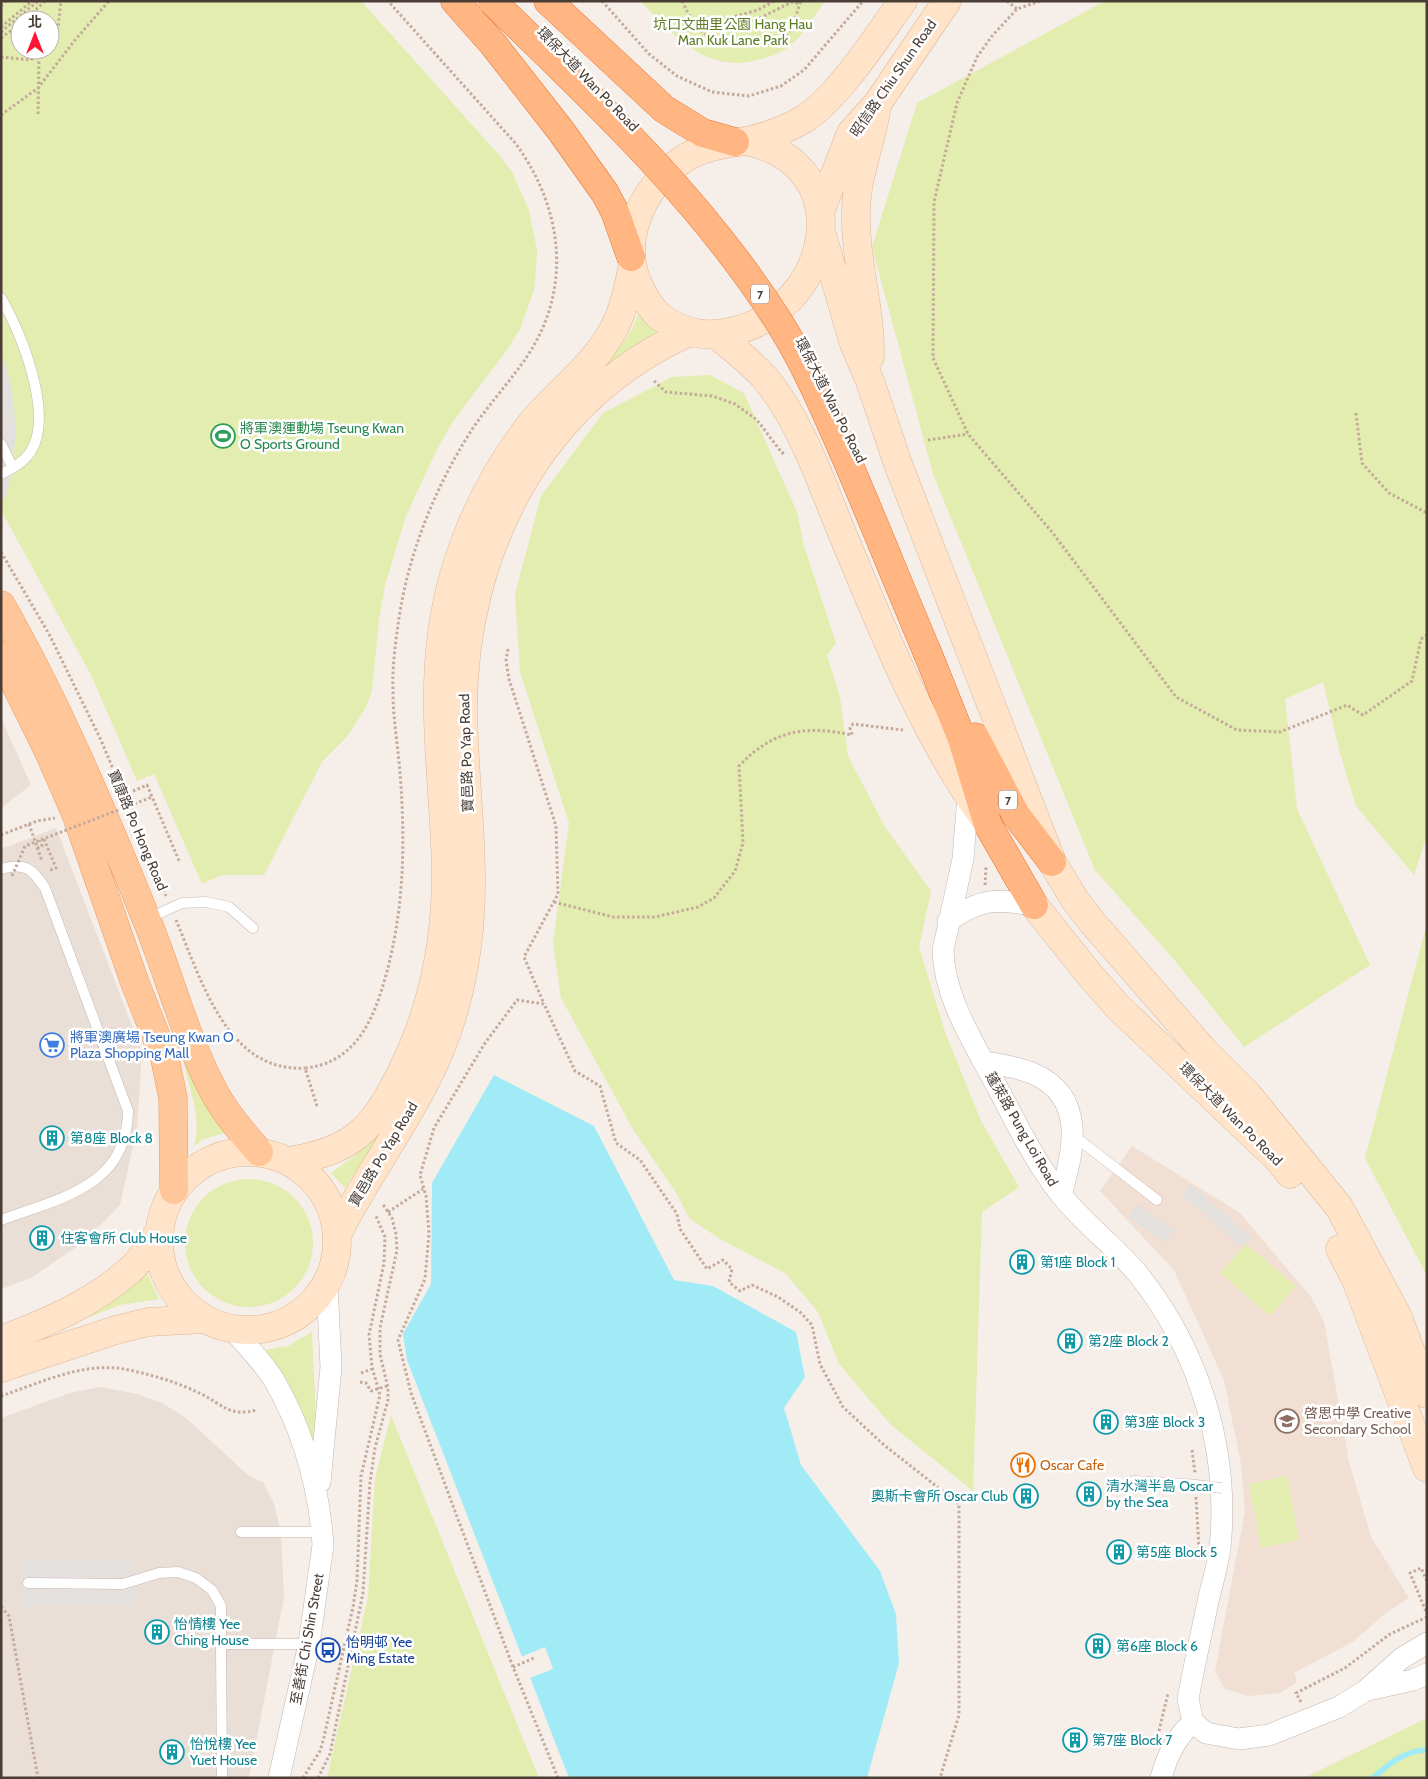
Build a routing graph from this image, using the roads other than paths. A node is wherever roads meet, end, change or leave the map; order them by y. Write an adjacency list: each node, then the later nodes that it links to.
1 (456, 1): 10 (highway)
2 (492, 1): 19 (highway, 環保大道 Wan Po Road / 7, bridge)
3 (512, 1): 19 (highway, 環保大道 Wan Po Road / 7)
4 (548, 1): 8 (highway)
5 (903, 1): 8 (main road)
6 (947, 1): 7 (main road, 昭信路 Chiu Shun Road)
7 (877, 104): 9 (main road, 昭信路 Chiu Shun Road); 14 (main road)
8 (741, 142): 9 (main road, 環保大道 Wan Po Road); 10 (main road, 寶邑路 Po Yap Road)
9 (821, 223): 13 (main road, 昭信路 Chiu Shun Road); 14 (main road, 環保大道 Wan Po Road)
10 (632, 263): 12 (main road); 32 (main road, 寶邑路 Po Yap Road)
11 (1, 298): 16 (lane)
12 (690, 332): 13 (main road, 昭信路 Chiu Shun Road); 37 (main road, 寶邑路 Po Yap Road)
13 (717, 335): 21 (main road, 環保大道 Wan Po Road)
14 (870, 381): 23 (main road, 環保大道 Wan Po Road)
15 (1, 444): 16 (lane)
16 (13, 468): 17 (lane)
17 (1, 474)
18 (1, 605): 26 (main road, 寶康路 Po Hong Road)
19 (934, 650): 22 (highway, 環保大道 Wan Po Road / 7); 23 (highway, 環保大道 Wan Po Road / 7)
20 (1, 656): 33 (main road)
21 (968, 796): 22 (main road, 環保大道 Wan Po Road); 27 (street, 蓬萊路 Pung Loi Road)
22 (988, 825): 25 (highway, 環保大道 Wan Po Road / 7)
23 (1052, 862): 44 (main road, 環保大道 Wan Po Road)
24 (1, 868): 36 (lane)
25 (1034, 906): 27 (street); 45 (main road, 環保大道 Wan Po Road)
26 (159, 914): 28 (lane); 31 (main road, 寶康路 Po Hong Road)
27 (948, 921): 29 (street, 蓬萊路 Pung Loi Road)
28 (253, 928)
29 (985, 1062): 30 (street, 蓬萊路 Pung Loi Road); 34 (street, 蓬萊路 Pung Loi Road)
30 (1073, 1136): 34 (street, 蓬萊路 Pung Loi Road); 35 (lane)
31 (259, 1152): 32 (main road, 寶邑路 Po Yap Road); 33 (main road, 寶邑路 Po Yap Road)
32 (289, 1161): 37 (main road, 寶邑路 Po Yap Road)
33 (174, 1190): 38 (main road, 寶邑路 Po Yap Road)
34 (1061, 1195): 47 (street, 蓬萊路 Pung Loi Road)
35 (1157, 1200)
36 (1, 1220)
37 (338, 1233): 39 (main road, 寶邑路 Po Yap Road)
38 (158, 1234): 40 (main road, 寶邑路 Po Yap Road); 42 (main road, 寶邑路 Po Yap Road)
39 (327, 1285): 41 (main road, 寶邑路 Po Yap Road); 48 (street, 至善街 Chi Shin Street)
40 (203, 1318): 41 (main road, 寶邑路 Po Yap Road); 43 (main road, 寶邑路 Po Yap Road)
41 (233, 1329): 48 (street, 至善街 Chi Shin Street)
42 (1, 1340)
43 (1, 1368)
44 (1427, 1394)
45 (1427, 1468)
46 (1134, 1481): 47 (lane, bridge)
47 (1222, 1488): 57 (street, 蓬萊路 Pung Loi Road)
48 (319, 1498): 50 (street, 至善街 Chi Shin Street)
49 (241, 1532): 50 (lane)
50 (322, 1532): 53 (street, 至善街 Chi Shin Street)
51 (28, 1583): 52 (lane)
52 (221, 1644): 53 (lane); 58 (lane)
53 (309, 1644): 59 (street, 至善街 Chi Shin Street)
54 (1426, 1644): 56 (street)
55 (1427, 1674): 56 (street)
56 (1365, 1691): 57 (street)
57 (1193, 1722): 60 (street)
58 (222, 1778)
59 (279, 1778)
60 (1161, 1778)

